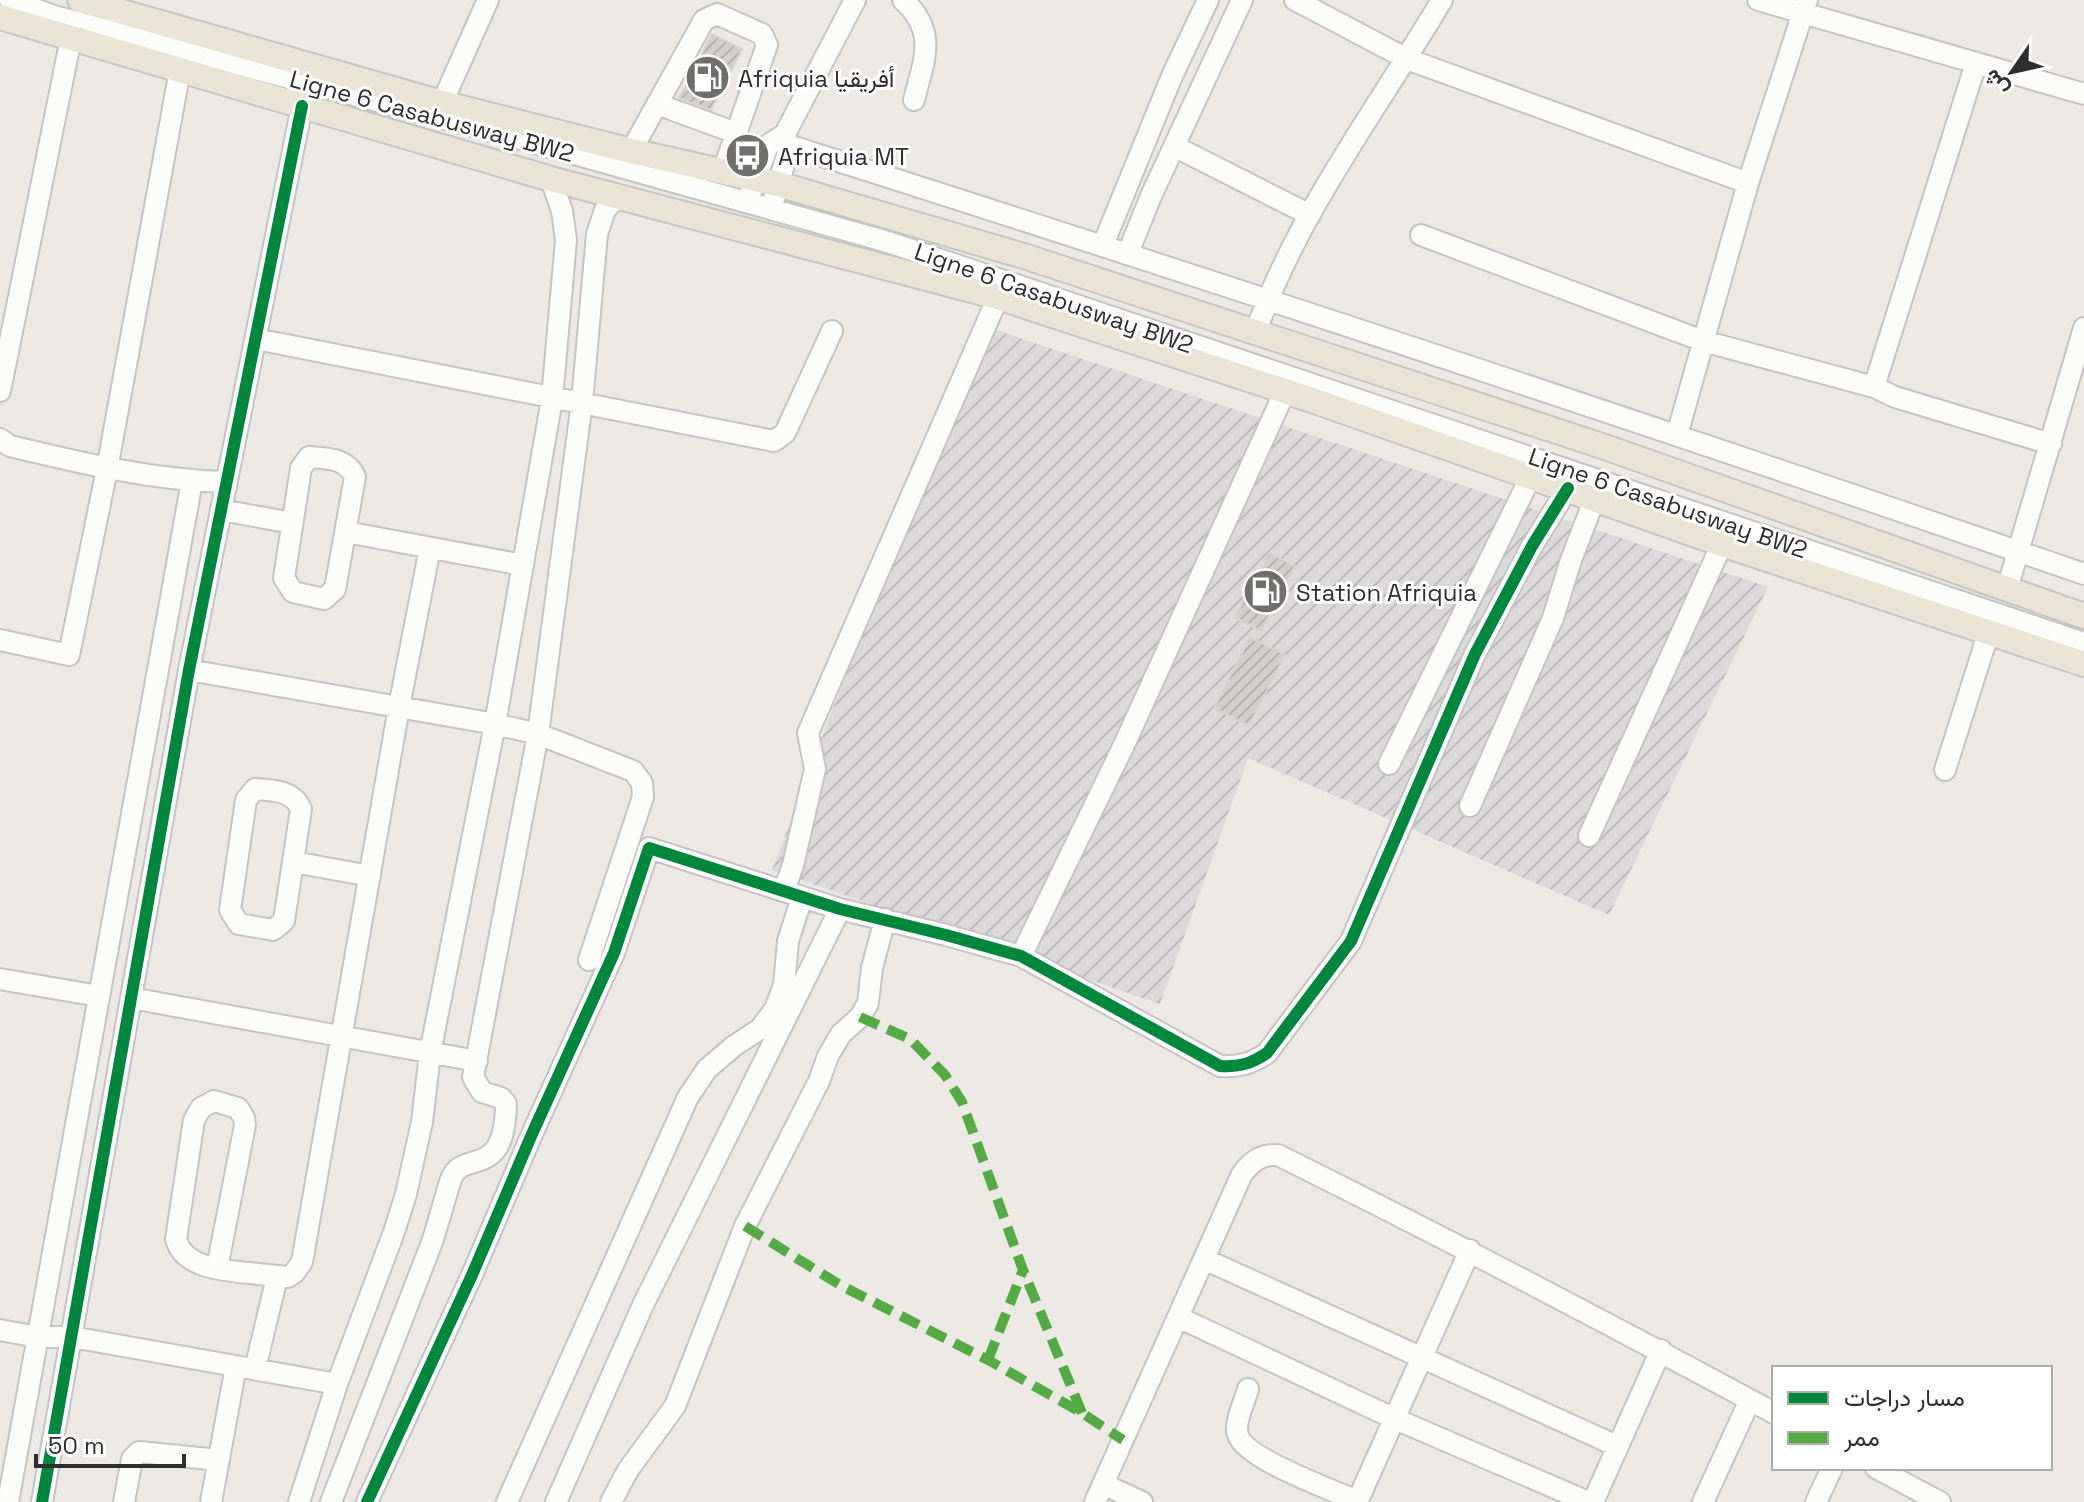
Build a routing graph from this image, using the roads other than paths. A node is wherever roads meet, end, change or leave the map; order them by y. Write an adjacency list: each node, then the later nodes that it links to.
1 (38, 0): 30 (street, Ligne 6 Casabusway BW2)
2 (80, 0): 20 (main road)
3 (488, 0): 20 (street)
4 (855, 0): 24 (street)
5 (903, 0): 19 (street)
6 (1208, 0): 37 (street)
7 (1242, 0): 25 (street)
8 (1295, 0): 11 (street)
9 (1442, 0): 15 (street)
10 (1758, 0): 12 (street)
11 (1324, 7): 15 (street)
12 (1804, 7): 16 (street); 29 (street)
13 (5, 16): 14 (main road); 30 (street, Ligne 6 Casabusway BW2)
14 (71, 38): 17 (main road); 47 (street)
15 (1407, 59): 29 (street); 32 (street)
16 (1976, 63): 18 (street); 46 (street)
17 (180, 70): 22 (main road); 54 (street)
18 (2084, 94)
19 (914, 100)
20 (442, 103): 26 (main road)
21 (657, 104): 23 (street); 23 (street); 26 (street)
22 (302, 106): 28 (main road); 44 (street)
23 (736, 133): 27 (street)
24 (786, 140): 30 (street); 37 (street)
25 (1174, 146): 32 (street); 38 (street)
26 (631, 151): 27 (main road)
27 (723, 171): 30 (main road)
28 (551, 179): 31 (main road); 35 (street)
29 (1748, 183): 45 (street)
30 (762, 195): 33 (street); 43 (main road); 71 (street, Ligne 6 Casabusway BW2); 73 (street, Ligne 6 Casabusway BW2)
31 (618, 196): 33 (main road); 36 (street)
32 (1310, 215): 40 (street)
33 (752, 231): 39 (main road)
34 (1421, 235): 45 (street)
35 (566, 240): 36 (street); 49 (street)
36 (596, 244): 50 (street)
37 (1103, 245): 38 (street)
38 (1128, 253): 40 (street)
39 (998, 297): 48 (main road); 85 (street)
40 (1266, 301): 43 (street); 51 (street)
41 (2084, 328): 53 (street)
42 (832, 331): 50 (street)
43 (1255, 334): 68 (main road)
44 (256, 339): 49 (street); 57 (street)
45 (1703, 341): 46 (street); 51 (street)
46 (1874, 387): 53 (street)
47 (0, 391)
48 (1285, 391): 55 (main road); 88 (street)
49 (552, 399): 50 (street); 66 (street)
50 (582, 402): 78 (street)
51 (1677, 435): 65 (street)
52 (0, 439): 54 (street)
53 (2051, 444): 65 (street)
54 (107, 469): 56 (street); 72 (street)
55 (1531, 476): 58 (main road); 79 (street)
56 (192, 481): 57 (street); 91 (street)
57 (225, 482): 60 (street)
58 (1568, 488): 59 (main road); 88 (street)
59 (1595, 498): 63 (main road); 81 (street)
60 (221, 510): 61 (street); 75 (street)
61 (292, 523): 62 (street); 62 (street)
62 (346, 532): 64 (street)
63 (1722, 544): 70 (main road); 82 (street)
64 (430, 548): 66 (street); 76 (street)
65 (2018, 551): 67 (street); 68 (street)
66 (523, 565): 77 (street)
67 (2084, 574)
68 (2007, 589): 69 (main road)
69 (2084, 616)
70 (1989, 631): 74 (main road); 80 (street)
71 (2084, 634)
72 (0, 640)
73 (2084, 643)
74 (2084, 664)
75 (189, 670): 76 (street); 92 (street)
76 (399, 707): 77 (street); 84 (street)
77 (495, 724): 78 (street); 94 (street)
78 (538, 734): 89 (street); 95 (street)
79 (1389, 764)
80 (1945, 770)
81 (1470, 806)
82 (1589, 836)
83 (294, 862): 83 (street); 84 (street)
84 (370, 876): 93 (street)
85 (793, 894): 86 (street); 124 (street); 125 (street)
86 (840, 909): 87 (street); 126 (street)
87 (885, 919): 88 (street); 127 (street)
88 (1021, 956)
89 (589, 960)
90 (0, 979): 91 (street)
91 (99, 996): 102 (street)
92 (131, 998): 93 (street); 103 (street)
93 (343, 1037): 94 (street); 99 (street)
94 (430, 1053): 95 (street); 107 (street)
95 (477, 1061): 123 (street)
96 (1470, 1250): 97 (street); 104 (street); 105 (street)
97 (1204, 1259): 100 (street); 105 (street)
98 (217, 1268): 98 (street); 99 (street)
99 (277, 1277): 106 (street)
100 (1178, 1317): 111 (street); 116 (street)
101 (0, 1330): 102 (street)
102 (38, 1337): 103 (street); 118 (street)
103 (72, 1337): 106 (street); 119 (street)
104 (1661, 1350): 109 (street); 112 (street)
105 (1421, 1357): 111 (street); 112 (street)
106 (246, 1367): 107 (street); 113 (street)
107 (337, 1384): 122 (street)
108 (1248, 1389): 117 (street)
109 (1750, 1400): 110 (street); 130 (street)
110 (1772, 1412)
111 (1393, 1418): 117 (street); 129 (street)
112 (1617, 1446): 129 (street)
113 (219, 1460): 120 (street); 121 (street)
114 (1831, 1470): 131 (street)
115 (1880, 1470): 132 (street)
116 (1099, 1493): 128 (street)
117 (1357, 1501)
118 (8, 1502)
119 (42, 1502)
120 (124, 1502)
121 (211, 1502)
122 (299, 1502)
123 (331, 1502)
124 (367, 1502)
125 (507, 1502)
126 (556, 1502)
127 (611, 1502)
128 (1142, 1502)
129 (1590, 1502)
130 (1703, 1502)
131 (1816, 1502)
132 (1940, 1502)

